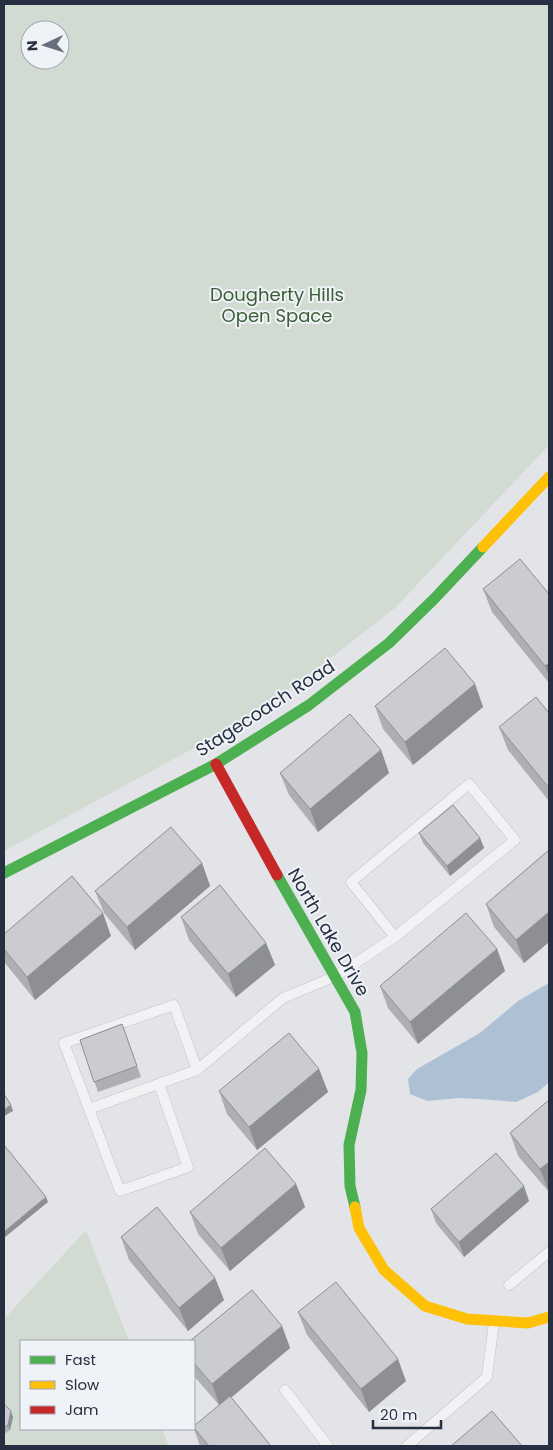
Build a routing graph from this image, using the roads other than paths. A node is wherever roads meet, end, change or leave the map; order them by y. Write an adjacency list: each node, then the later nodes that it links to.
1 (549, 477): 2 (street, Stagecoach Road)
2 (216, 764): 3 (street, Stagecoach Road); 5 (street, North Lake Drive)
3 (4, 873)
4 (395, 937): 4 (lane); 5 (lane)
5 (336, 976): 6 (lane); 12 (street, North Lake Drive)
6 (197, 1070): 7 (lane); 8 (lane)
7 (159, 1084): 8 (lane); 8 (lane)
8 (89, 1109)
9 (549, 1252): 10 (lane)
10 (509, 1285)
11 (549, 1317): 12 (street, North Lake Drive)
12 (494, 1321): 15 (lane)
13 (285, 1390): 14 (lane)
14 (328, 1446)
15 (407, 1446)

